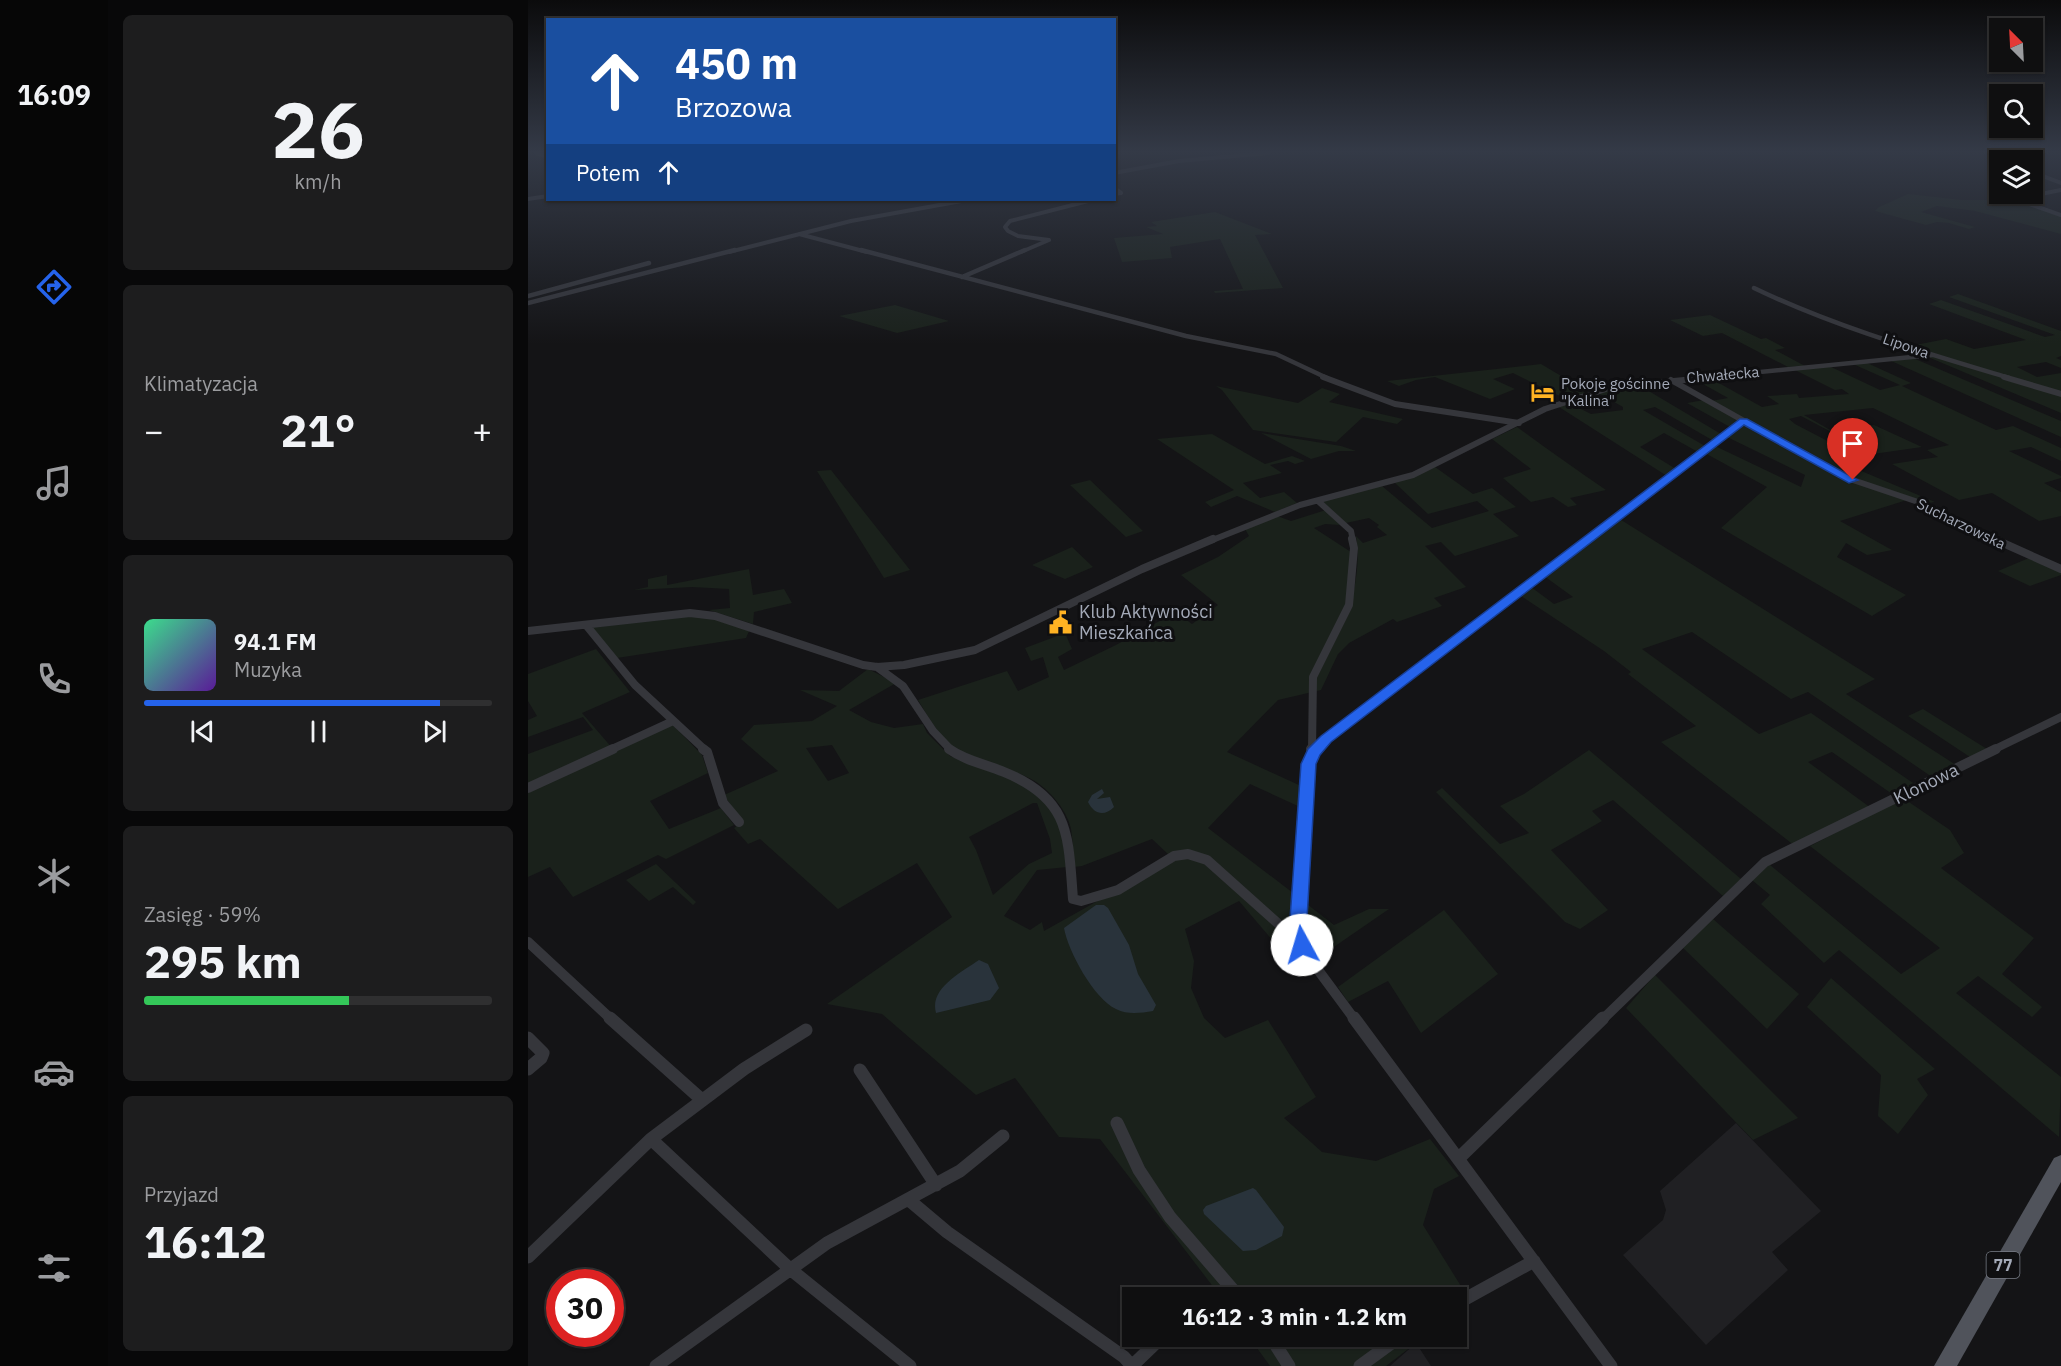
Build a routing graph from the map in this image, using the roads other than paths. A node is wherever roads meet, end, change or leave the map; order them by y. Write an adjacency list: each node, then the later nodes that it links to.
1 (874, 217): 3 (street)
2 (1023, 217): 5 (street)
3 (799, 234): 5 (street); 8 (street)
4 (649, 263): 7 (street)
5 (962, 277): 13 (street)
6 (1754, 288): 9 (street, Lipowa)
7 (528, 296)
8 (528, 303)
9 (1932, 355): 10 (street, Chwałecka); 11 (street, Lipowa)
10 (1670, 380): 12 (street, Sucharzowska); 13 (street, Chwałecka)
11 (2061, 394)
12 (1743, 421): 15 (street, Sucharzowska); 21 (street)
13 (1520, 423): 14 (street, Chwałecka)
14 (1318, 501): 18 (street, Chwałecka); 21 (street)
15 (2061, 569)
16 (586, 625): 17 (street); 18 (street); 20 (street)
17 (528, 631)
18 (877, 667): 25 (street)
19 (2061, 717): 34 (street, Klonowa)
20 (673, 721): 22 (street); 23 (street)
21 (1313, 753): 25 (street)
22 (528, 788)
23 (739, 822)
24 (528, 942): 30 (street)
25 (1302, 945): 34 (street)
26 (806, 1030): 30 (street)
27 (528, 1038): 28 (street)
28 (528, 1068)
29 (860, 1070): 36 (street)
30 (701, 1099): 33 (street)
31 (1117, 1123): 42 (street)
32 (1003, 1136): 36 (street)
33 (651, 1139): 39 (street); 41 (street)
34 (1458, 1159): 40 (street)
35 (2061, 1164): 37 (main road, 77)
36 (936, 1185): 38 (street)
37 (2056, 1186): 53 (main road, 77)
38 (909, 1200): 41 (street); 49 (street)
39 (528, 1257)
40 (1534, 1261): 43 (street); 52 (street)
41 (790, 1269): 47 (street); 48 (street)
42 (1230, 1287)
43 (1467, 1298)
44 (1152, 1347): 49 (street)
45 (1277, 1347): 50 (street)
46 (1386, 1347): 51 (street)
47 (656, 1366)
48 (910, 1366)
49 (1132, 1366)
50 (1289, 1366)
51 (1360, 1366)
52 (1611, 1366)
53 (1945, 1366)

